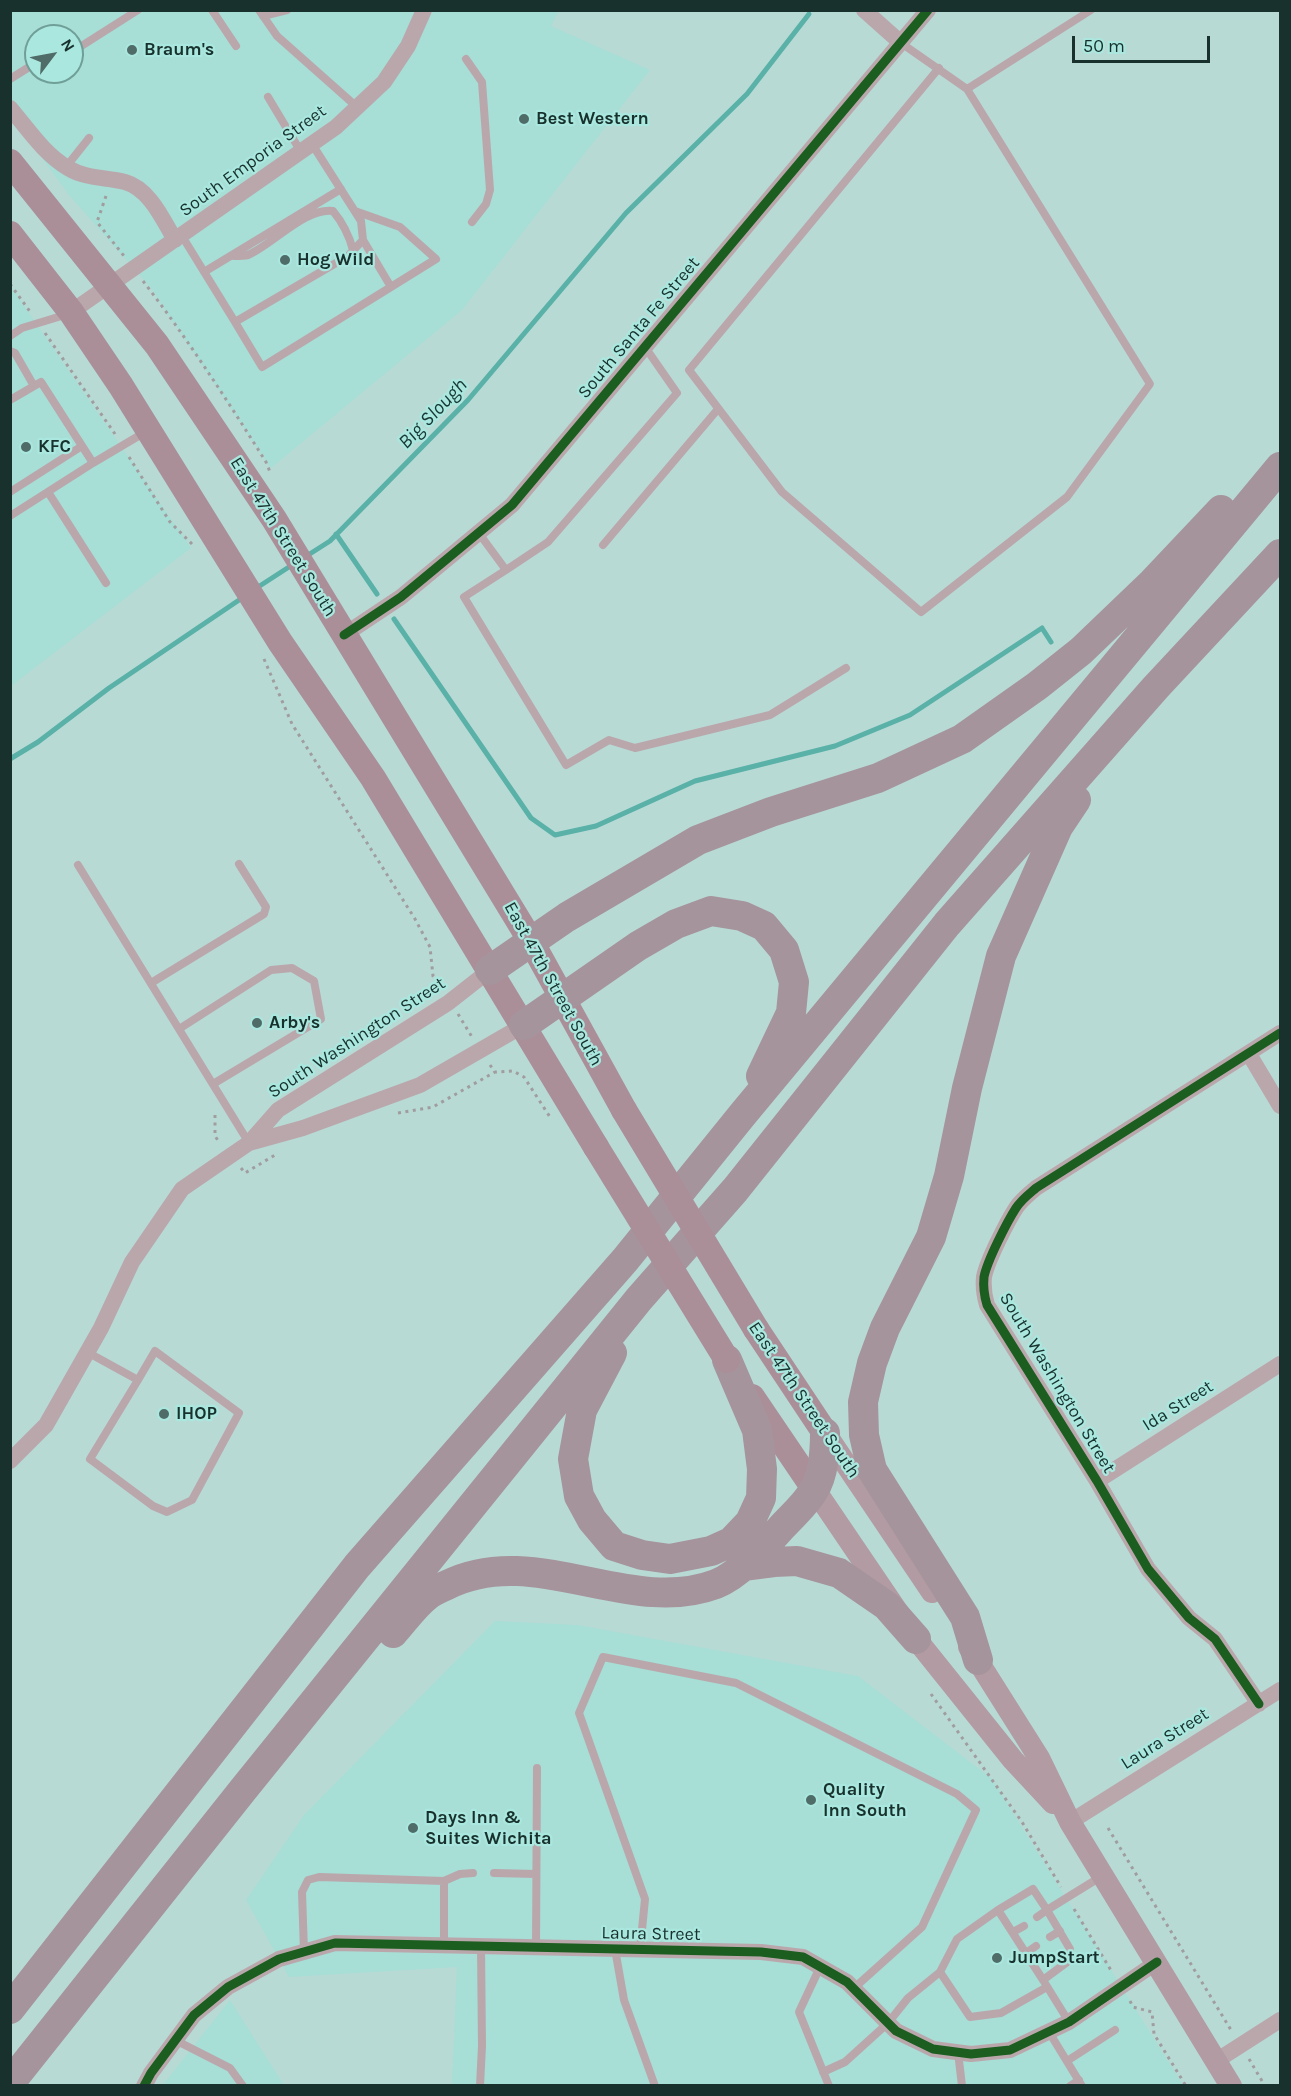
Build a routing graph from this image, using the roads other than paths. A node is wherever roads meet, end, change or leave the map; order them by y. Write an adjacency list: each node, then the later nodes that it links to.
1 (138, 10): 10 (lane)
2 (212, 10): 11 (lane)
3 (287, 10): 8 (lane)
4 (424, 10): 18 (street, South Emporia Street)
5 (864, 10): 9 (street)
6 (928, 10): 9 (street, South Santa Fe Street)
7 (1091, 10): 16 (lane)
8 (261, 13): 18 (lane)
9 (901, 43): 13 (lane); 38 (street, South Santa Fe Street)
10 (84, 44)
11 (236, 46)
12 (466, 59): 26 (lane)
13 (939, 68): 16 (lane); 42 (lane)
14 (24, 70): 15 (lane)
15 (10, 79)
16 (967, 89): 42 (lane)
17 (268, 97): 21 (lane)
18 (357, 107): 21 (street, South Emporia Street)
19 (10, 108): 23 (street)
20 (88, 138): 23 (lane)
21 (306, 148): 24 (lane); 28 (street, South Emporia Street)
22 (10, 162): 33 (main road, East 47th Street South)
23 (66, 167): 28 (street)
24 (341, 189): 25 (lane); 31 (lane)
25 (355, 211): 29 (lane); 34 (lane)
26 (472, 222)
27 (10, 234): 35 (main road, East 47th Street South)
28 (178, 238): 32 (lane); 33 (street, South Emporia Street)
29 (363, 240): 30 (lane); 34 (lane)
30 (354, 250): 31 (lane); 36 (lane)
31 (231, 256): 32 (lane)
32 (204, 272): 36 (lane)
33 (110, 285): 35 (street, South Emporia Street); 56 (main road, East 47th Street South)
34 (391, 287): 36 (lane)
35 (71, 312): 37 (lane); 43 (main road, East 47th Street South)
36 (235, 322)
37 (10, 336)
38 (645, 347): 51 (street, South Santa Fe Street); 54 (lane)
39 (10, 351): 40 (lane)
40 (34, 386): 41 (lane); 44 (lane)
41 (10, 400)
42 (718, 409): 52 (lane)
43 (147, 431): 46 (lane); 62 (main road, East 47th Street South)
44 (82, 446): 46 (lane); 48 (lane)
45 (1281, 447): 61 (highway)
46 (93, 463): 49 (lane)
47 (1281, 468): 71 (highway)
48 (10, 492)
49 (48, 492): 50 (lane); 55 (lane)
50 (10, 516)
51 (478, 532): 54 (lane); 56 (street, South Santa Fe Street)
52 (603, 545)
53 (1281, 554): 58 (highway)
54 (506, 570): 57 (lane)
55 (106, 583)
56 (344, 635): 61 (main road, East 47th Street South)
57 (846, 668)
58 (1156, 687): 73 (highway); 84 (highway)
59 (239, 864): 63 (lane)
60 (78, 865): 63 (lane)
61 (532, 943): 62 (highway); 64 (main road, East 47th Street South)
62 (490, 970): 65 (main road, East 47th Street South); 72 (street, South Washington Street)
63 (151, 983): 66 (lane)
64 (562, 998): 65 (highway); 71 (highway); 78 (main road, East 47th Street South, bridge)
65 (524, 1025): 72 (street, South Washington Street); 75 (main road, East 47th Street South, bridge)
66 (179, 1029): 69 (lane); 69 (lane)
67 (1281, 1034): 68 (street, South Washington Street)
68 (1249, 1054): 70 (street); 80 (street, South Washington Street)
69 (213, 1084): 72 (lane)
70 (1281, 1106)
71 (743, 1114): 115 (highway)
72 (249, 1143): 74 (street, South Washington Street)
73 (639, 1299): 75 (highway); 88 (highway)
74 (87, 1352): 77 (lane); 79 (street, South Washington Street)
75 (727, 1360): 81 (main road, East 47th Street South)
76 (1281, 1364): 80 (street, Ida Street)
77 (138, 1380): 77 (lane)
78 (825, 1433): 81 (highway); 84 (main road, East 47th Street South)
79 (10, 1461)
80 (1097, 1481): 86 (street, South Washington Street)
81 (815, 1490): 82 (highway); 83 (main road, East 47th Street South)
82 (744, 1566): 83 (highway); 88 (highway)
83 (916, 1639): 89 (main road, East 47th Street South)
84 (978, 1660): 89 (main road, East 47th Street South)
85 (1281, 1690): 86 (street, Laura Street)
86 (1258, 1704): 89 (street, Laura Street)
87 (537, 1768): 92 (lane)
88 (242, 1791): 126 (highway)
89 (1070, 1822): 93 (main road, East 47th Street South)
90 (473, 1873): 94 (lane)
91 (494, 1874): 92 (lane)
92 (536, 1874): 105 (lane)
93 (1103, 1875): 96 (lane); 110 (main road, East 47th Street South)
94 (444, 1881): 102 (lane); 108 (lane)
95 (998, 1910): 96 (lane); 100 (lane); 112 (lane)
96 (1047, 1910): 97 (lane); 99 (lane)
97 (1037, 1917)
98 (1024, 1926): 100 (lane)
99 (1060, 1931): 101 (lane); 113 (lane)
100 (1013, 1932): 109 (lane)
101 (1050, 1937)
102 (444, 1945): 103 (street, Laura Street); 108 (street, Laura Street)
103 (481, 1946): 105 (street, Laura Street); 130 (lane)
104 (1036, 1946): 109 (lane)
105 (536, 1947): 106 (street, Laura Street)
106 (615, 1949): 107 (street, Laura Street); 131 (lane)
107 (640, 1950): 111 (street, Laura Street); 114 (lane)
108 (304, 1952): 121 (street, Laura Street)
109 (1026, 1953): 113 (lane)
110 (1157, 1962): 117 (street, Laura Street); 124 (main road, East 47th Street South)
111 (820, 1967): 114 (street, Laura Street); 125 (lane)
112 (940, 1972): 113 (lane); 118 (lane)
113 (1045, 1983): 117 (lane)
114 (854, 1989): 118 (street, Laura Street)
115 (10, 2009)
116 (1281, 2020): 124 (street)
117 (1069, 2022): 120 (street, Laura Street)
118 (888, 2023): 122 (street, Laura Street); 125 (lane)
119 (1115, 2030): 123 (lane)
120 (1049, 2032): 122 (street, Laura Street); 123 (lane)
121 (175, 2040): 128 (street, Laura Street); 129 (lane)
122 (958, 2052): 133 (lane)
123 (1067, 2061): 127 (lane)
124 (1216, 2061): 135 (main road, East 47th Street South)
125 (823, 2072): 132 (lane)
126 (10, 2083)
127 (1081, 2083): 134 (lane)
128 (144, 2085)
129 (243, 2085)
130 (480, 2085)
131 (655, 2085)
132 (829, 2085)
133 (962, 2085)
134 (1070, 2085)
135 (1231, 2085)

